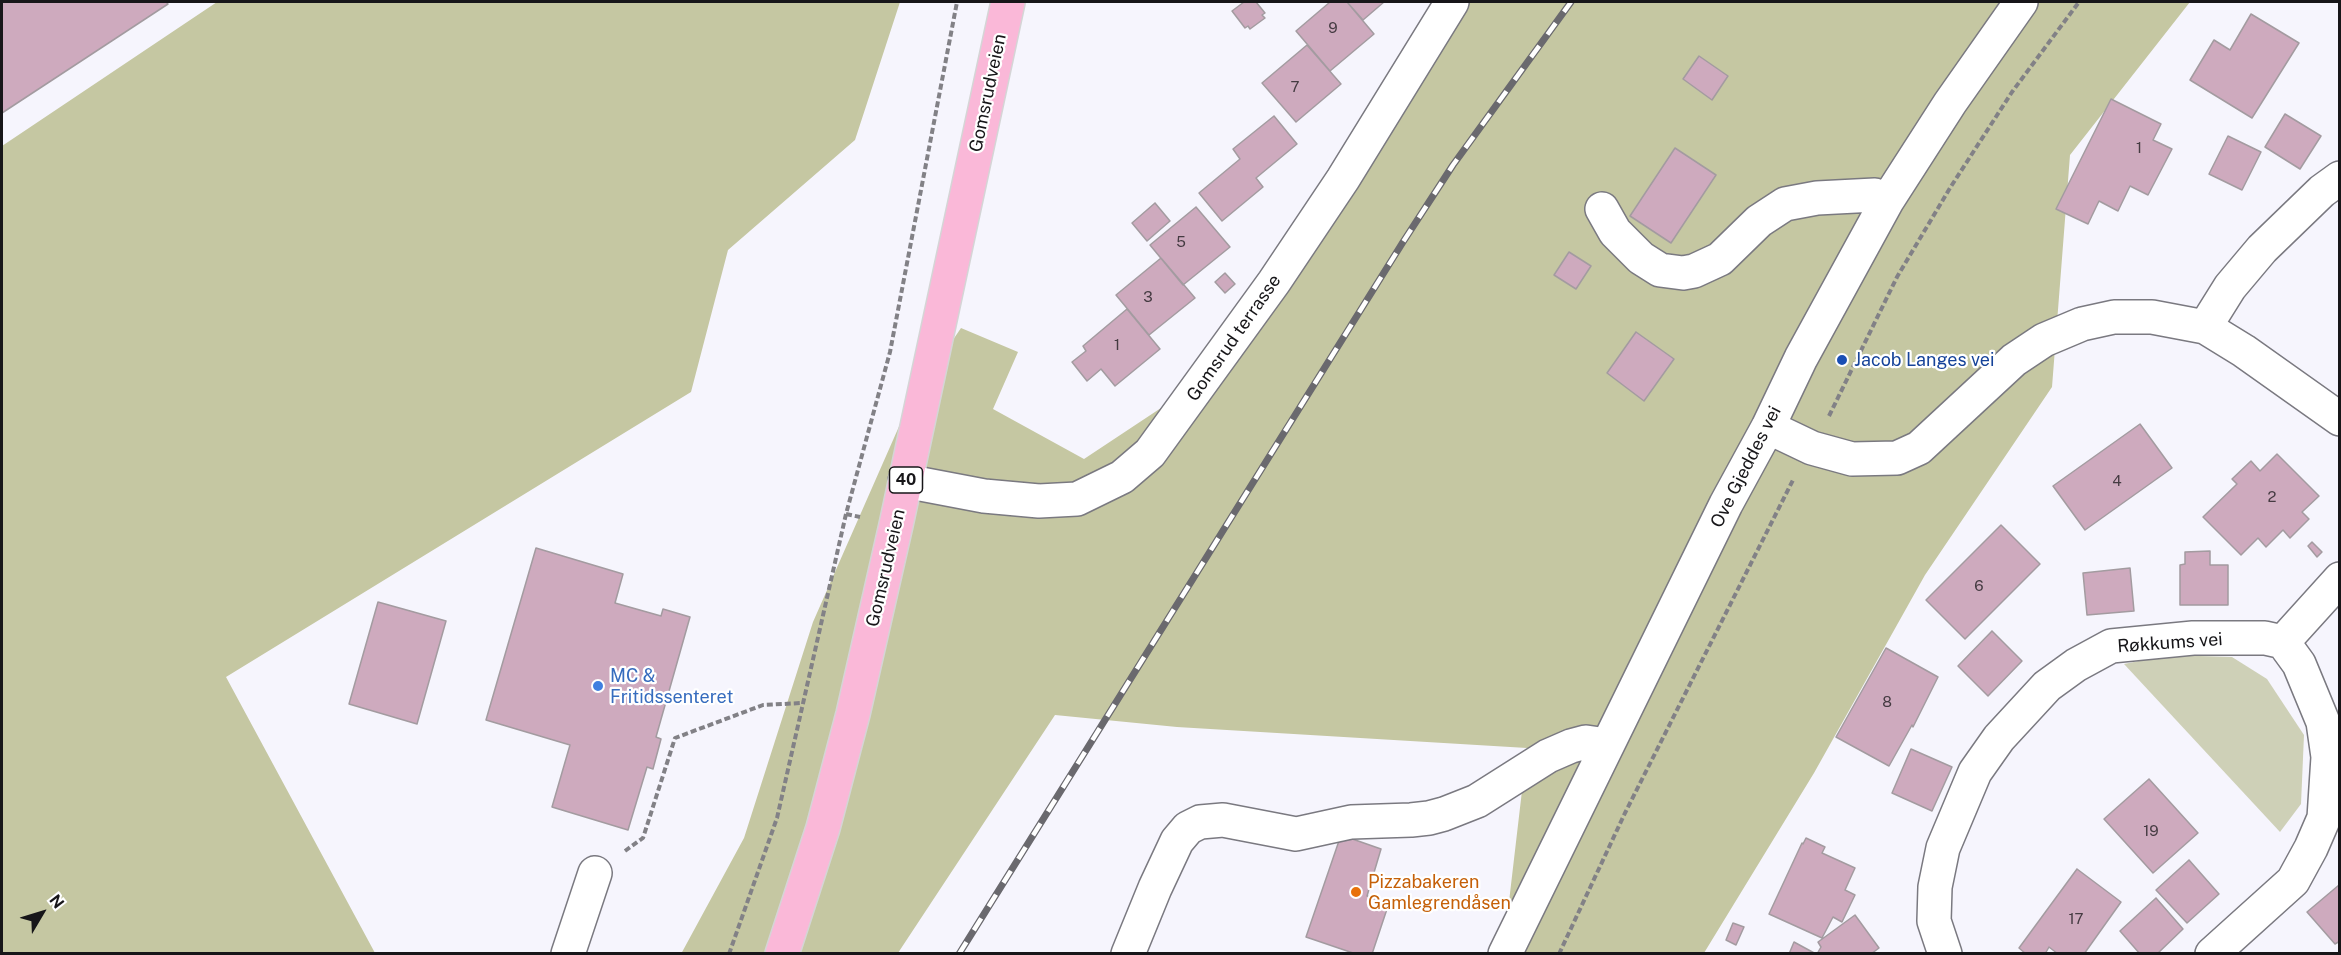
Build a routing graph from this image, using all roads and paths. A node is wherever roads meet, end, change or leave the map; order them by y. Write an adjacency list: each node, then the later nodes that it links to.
1 (957, 2): 14 (path)
2 (1008, 2): 11 (main road, Gomsrudveien / 40)
3 (1452, 2): 11 (street, Gomsrud terrasse)
4 (2021, 2): 6 (street, Ove Gjeddes vei)
5 (2340, 178): 8 (street)
6 (1887, 201): 7 (street); 10 (street, Ove Gjeddes vei)
7 (1602, 209)
8 (2205, 327): 9 (street); 10 (street)
9 (2340, 419)
10 (1768, 427): 15 (street, Ove Gjeddes vei)
11 (905, 481): 19 (main road, Gomsrudveien / 40)
12 (2340, 579): 13 (street)
13 (2283, 642): 22 (street, Røkkums vei); 23 (street)
14 (802, 703): 16 (path); 18 (path)
15 (1607, 745): 20 (street); 21 (street, Ove Gjeddes vei)
16 (595, 873): 17 (street)
17 (568, 954)
18 (729, 954)
19 (782, 954)
20 (1128, 954)
21 (1505, 954)
22 (1945, 954)
23 (2212, 954)

